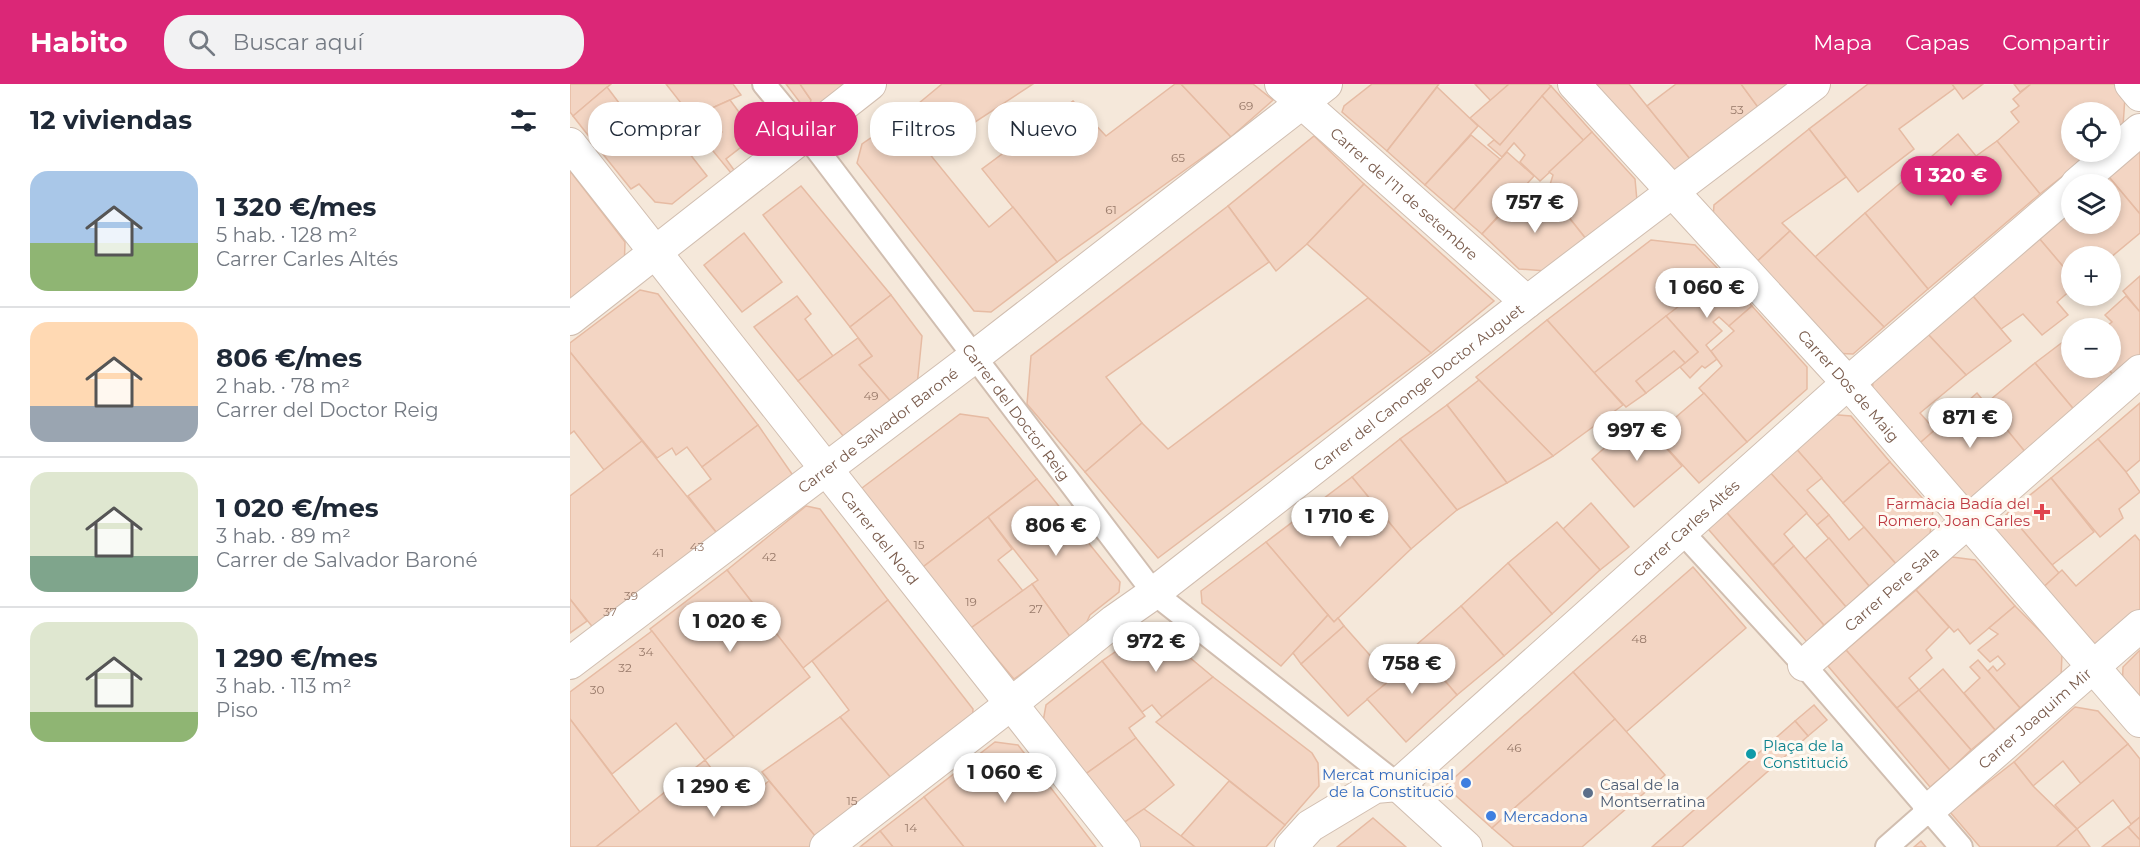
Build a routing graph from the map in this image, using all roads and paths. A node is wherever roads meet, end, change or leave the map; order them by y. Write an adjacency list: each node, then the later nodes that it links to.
1 (764, 84): 8 (street, Carrer del Doctor Reig)
2 (870, 84): 9 (street)
3 (1574, 84): 15 (street, Carrer Dos de Maig)
4 (1814, 84): 15 (street, Carrer del Canonge Doctor Auguet)
5 (2131, 84): 7 (street)
6 (1303, 90): 18 (street, Carrer de l'11 de setembre); 20 (street, Carrer de Salvador Baroné)
7 (2140, 95)
8 (779, 102)
9 (847, 102)
10 (2140, 130): 14 (street)
11 (570, 144): 17 (street, Carrer del Nord)
12 (779, 156): 17 (street)
13 (822, 156): 20 (street, Carrer del Doctor Reig)
14 (2089, 174)
15 (1673, 192): 18 (street, Carrer del Canonge Doctor Auguet); 22 (street, Carrer Dos de Maig)
16 (2061, 199): 22 (street, Carrer Carles Altés)
17 (656, 253): 19 (street); 23 (street, Carrer del Nord)
18 (1527, 302): 26 (street, Carrer del Canonge Doctor Auguet)
19 (570, 319)
20 (974, 357): 23 (street, Carrer de Salvador Baroné); 26 (street, Carrer del Doctor Reig)
21 (2140, 371): 24 (street, Carrer Pere Sala)
22 (1848, 383): 24 (street, Carrer Dos de Maig); 25 (street, Carrer Carles Altés)
23 (826, 469): 28 (street, Carrer de Salvador Baroné); 31 (street, Carrer del Nord)
24 (1967, 520): 29 (street, Carrer Pere Sala); 30 (street, Carrer Dos de Maig)
25 (1683, 532): 29 (street); 33 (street, Carrer Carles Altés)
26 (1154, 593): 31 (street, Carrer del Canonge Doctor Auguet); 33 (street, Carrer del Doctor Reig)
27 (2140, 626): 30 (street, Carrer Joaquim Mir)
28 (570, 663)
29 (1804, 664): 34 (street)
30 (2093, 667): 32 (street, Carrer Dos de Maig); 34 (street, Carrer Joaquim Mir)
31 (1011, 704): 35 (street, Carrer del Canonge Doctor Auguet); 36 (street, Carrer del Nord)
32 (2140, 721)
33 (1398, 785): 37 (street); 38 (street, Carrer del Doctor Reig)
34 (1929, 810): 39 (street); 40 (street)
35 (826, 847)
36 (1124, 847)
37 (1291, 847)
38 (1466, 847)
39 (1887, 847)
40 (1961, 847)

